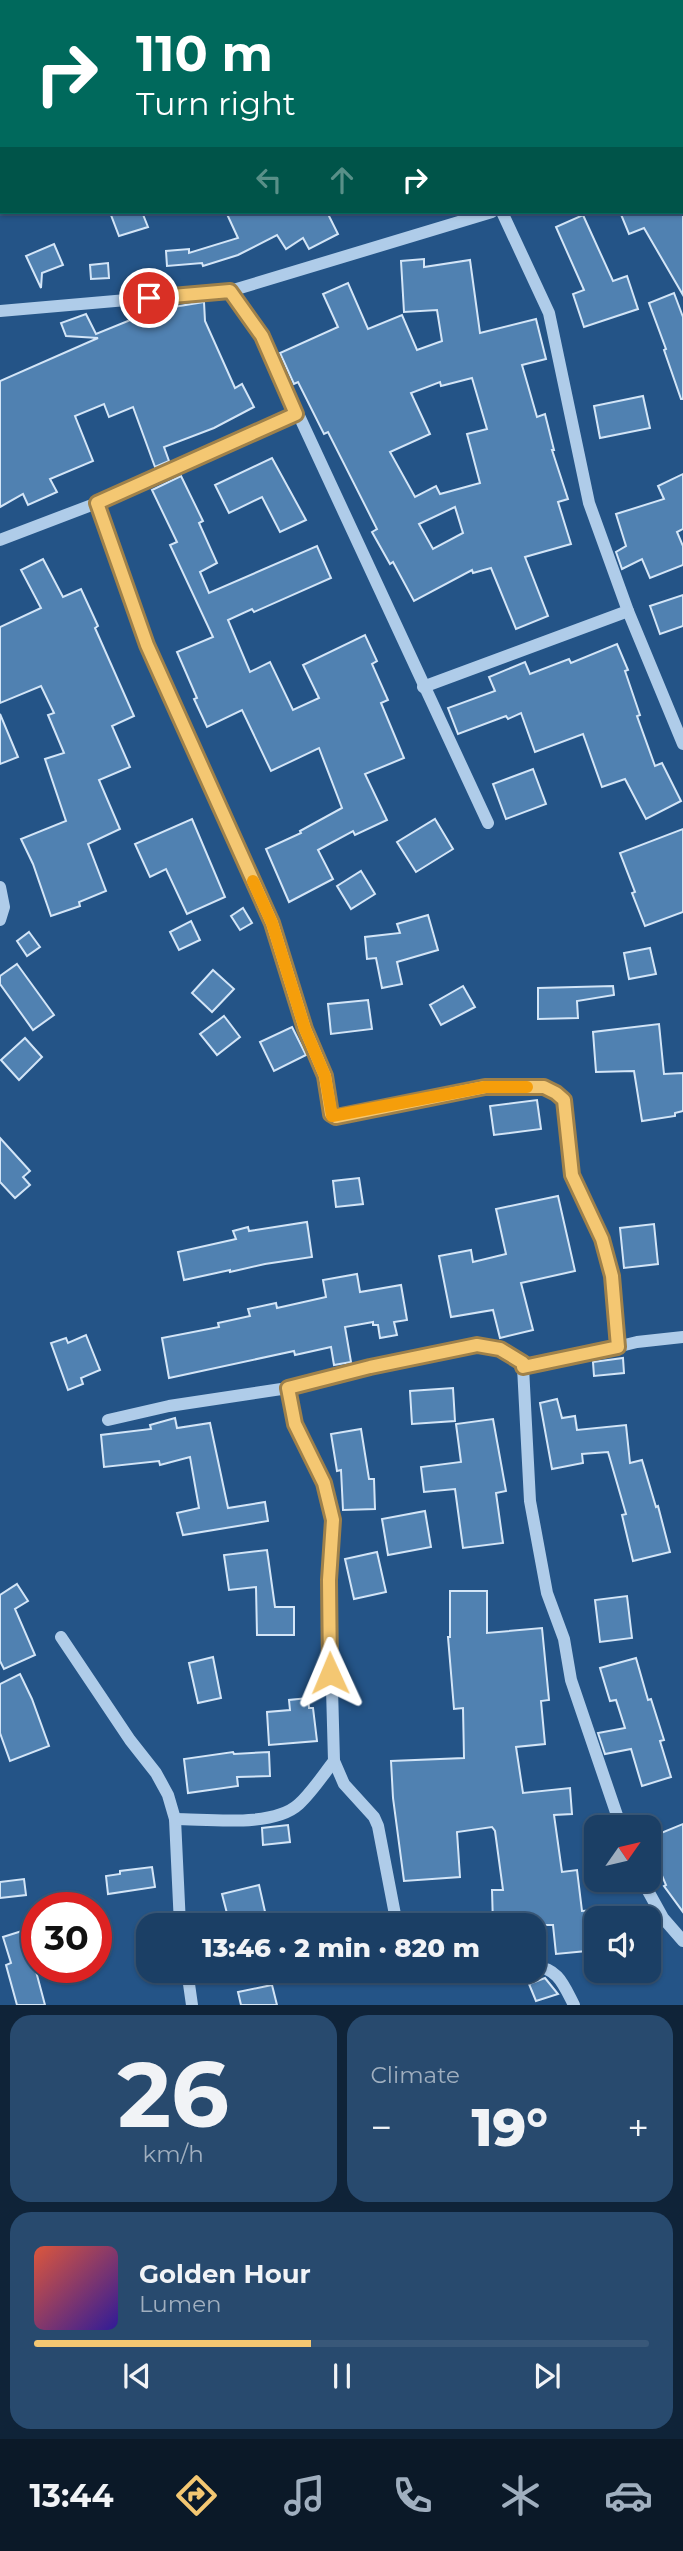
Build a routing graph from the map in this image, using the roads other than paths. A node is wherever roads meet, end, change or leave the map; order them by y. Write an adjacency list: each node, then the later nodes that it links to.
1 (485, 214): 3 (street)
2 (503, 214): 8 (street)
3 (230, 291): 4 (street); 5 (street)
4 (0, 311)
5 (296, 414): 6 (street); 9 (street)
6 (97, 503): 7 (street); 15 (street)
7 (0, 540)
8 (628, 611): 9 (street); 10 (street)
9 (423, 687): 11 (street)
10 (683, 744)
11 (488, 823)
12 (0, 887): 13 (street)
13 (0, 920)
14 (683, 1337): 15 (street)
15 (618, 1347): 16 (street)
16 (523, 1367): 17 (street); 21 (street)
17 (288, 1388): 18 (street); 20 (street)
18 (108, 1420)
19 (61, 1637): 22 (street)
20 (334, 1761): 22 (street); 25 (street)
21 (617, 1815)
22 (175, 1819): 24 (street)
23 (649, 1892): 26 (street)
24 (179, 1913)
25 (395, 1913)
26 (683, 1941)
27 (546, 1968): 30 (street)
28 (189, 1983): 29 (street)
29 (192, 2005)
30 (574, 2005)

